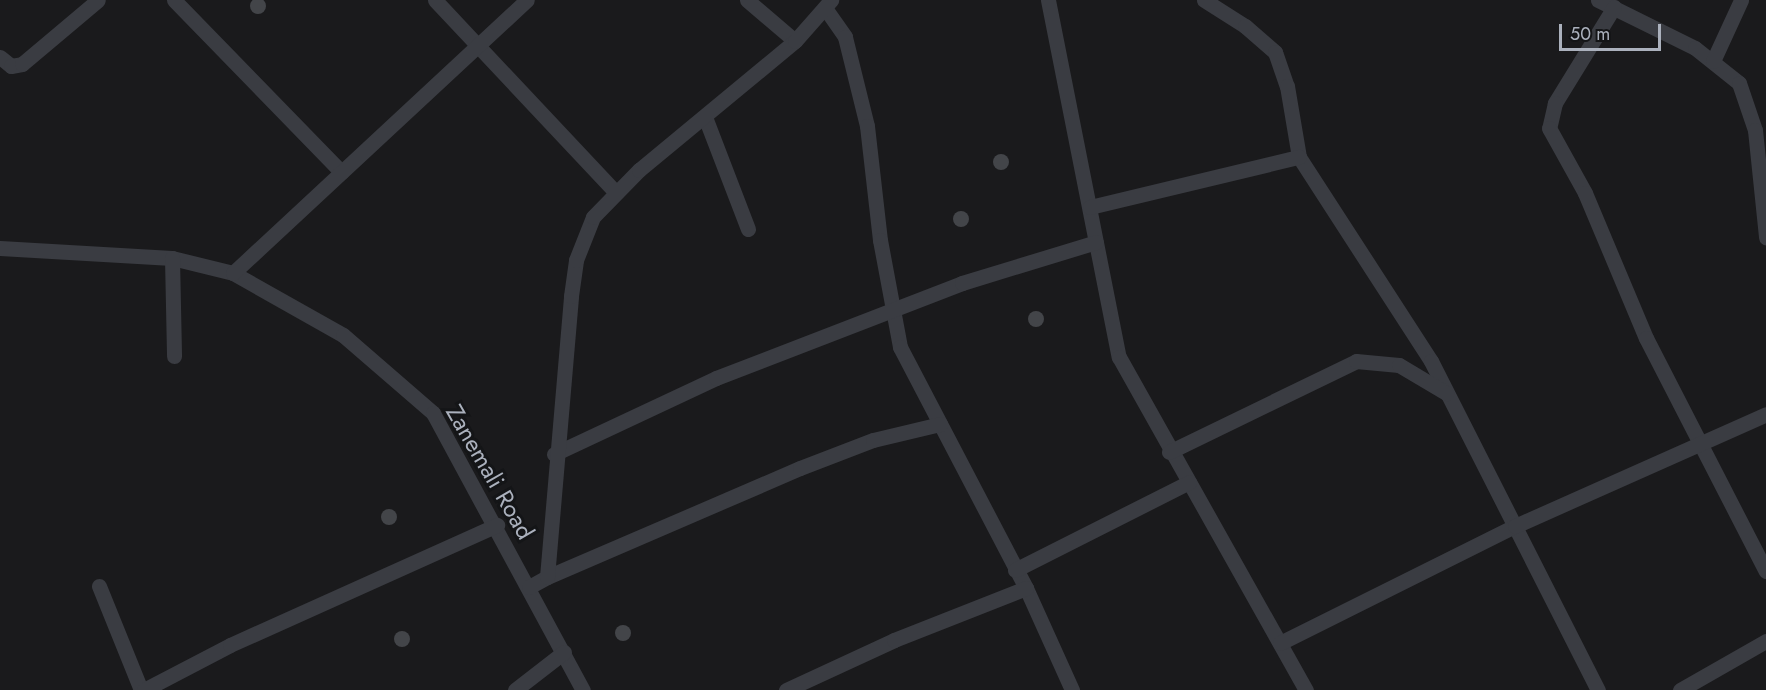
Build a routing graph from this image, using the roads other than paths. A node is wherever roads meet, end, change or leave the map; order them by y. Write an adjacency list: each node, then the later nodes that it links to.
1 (98, 0): 14 (street)
2 (174, 0): 18 (street)
3 (435, 0): 13 (street)
4 (526, 0): 13 (street)
5 (747, 0): 12 (street)
6 (1048, 0): 20 (street)
7 (1204, 0): 17 (street)
8 (1598, 0): 11 (street)
9 (1742, 0): 15 (street)
10 (828, 4): 12 (street); 27 (street)
11 (1614, 7): 15 (street); 32 (street)
12 (795, 40): 16 (street)
13 (478, 48): 18 (street); 19 (street)
14 (0, 57)
15 (1713, 62): 22 (street)
16 (705, 117): 19 (street); 21 (street)
17 (1299, 157): 20 (street); 29 (street)
18 (341, 172): 26 (street)
19 (615, 192): 34 (street)
20 (1090, 207): 23 (street)
21 (748, 229)
22 (1766, 237)
23 (1096, 242): 27 (street); 33 (street)
24 (0, 248): 25 (street, Zanemali Road)
25 (172, 258): 26 (street, Zanemali Road); 28 (street)
26 (233, 273): 36 (street, Zanemali Road)
27 (891, 310): 31 (street); 34 (street)
28 (174, 356)
29 (1448, 394): 33 (street); 37 (street)
30 (1766, 414): 32 (street)
31 (940, 424): 38 (street); 40 (street)
32 (1700, 443): 37 (street); 39 (street)
33 (1169, 452): 35 (street)
34 (554, 454): 40 (street)
35 (1189, 482): 38 (street); 45 (street)
36 (497, 525): 42 (street, Zanemali Road); 47 (street)
37 (1515, 526): 45 (street); 53 (street)
38 (1016, 570): 43 (street)
39 (1766, 571)
40 (547, 577): 42 (street)
41 (99, 586): 47 (street)
42 (529, 587): 46 (street, Zanemali Road)
43 (1026, 588): 50 (street); 51 (street)
44 (1766, 641): 54 (street)
45 (1280, 643): 52 (street)
46 (564, 652): 48 (street); 49 (street, Zanemali Road)
47 (143, 690)
48 (515, 690)
49 (583, 690)
50 (786, 690)
51 (1072, 690)
52 (1306, 690)
53 (1598, 690)
54 (1680, 690)

